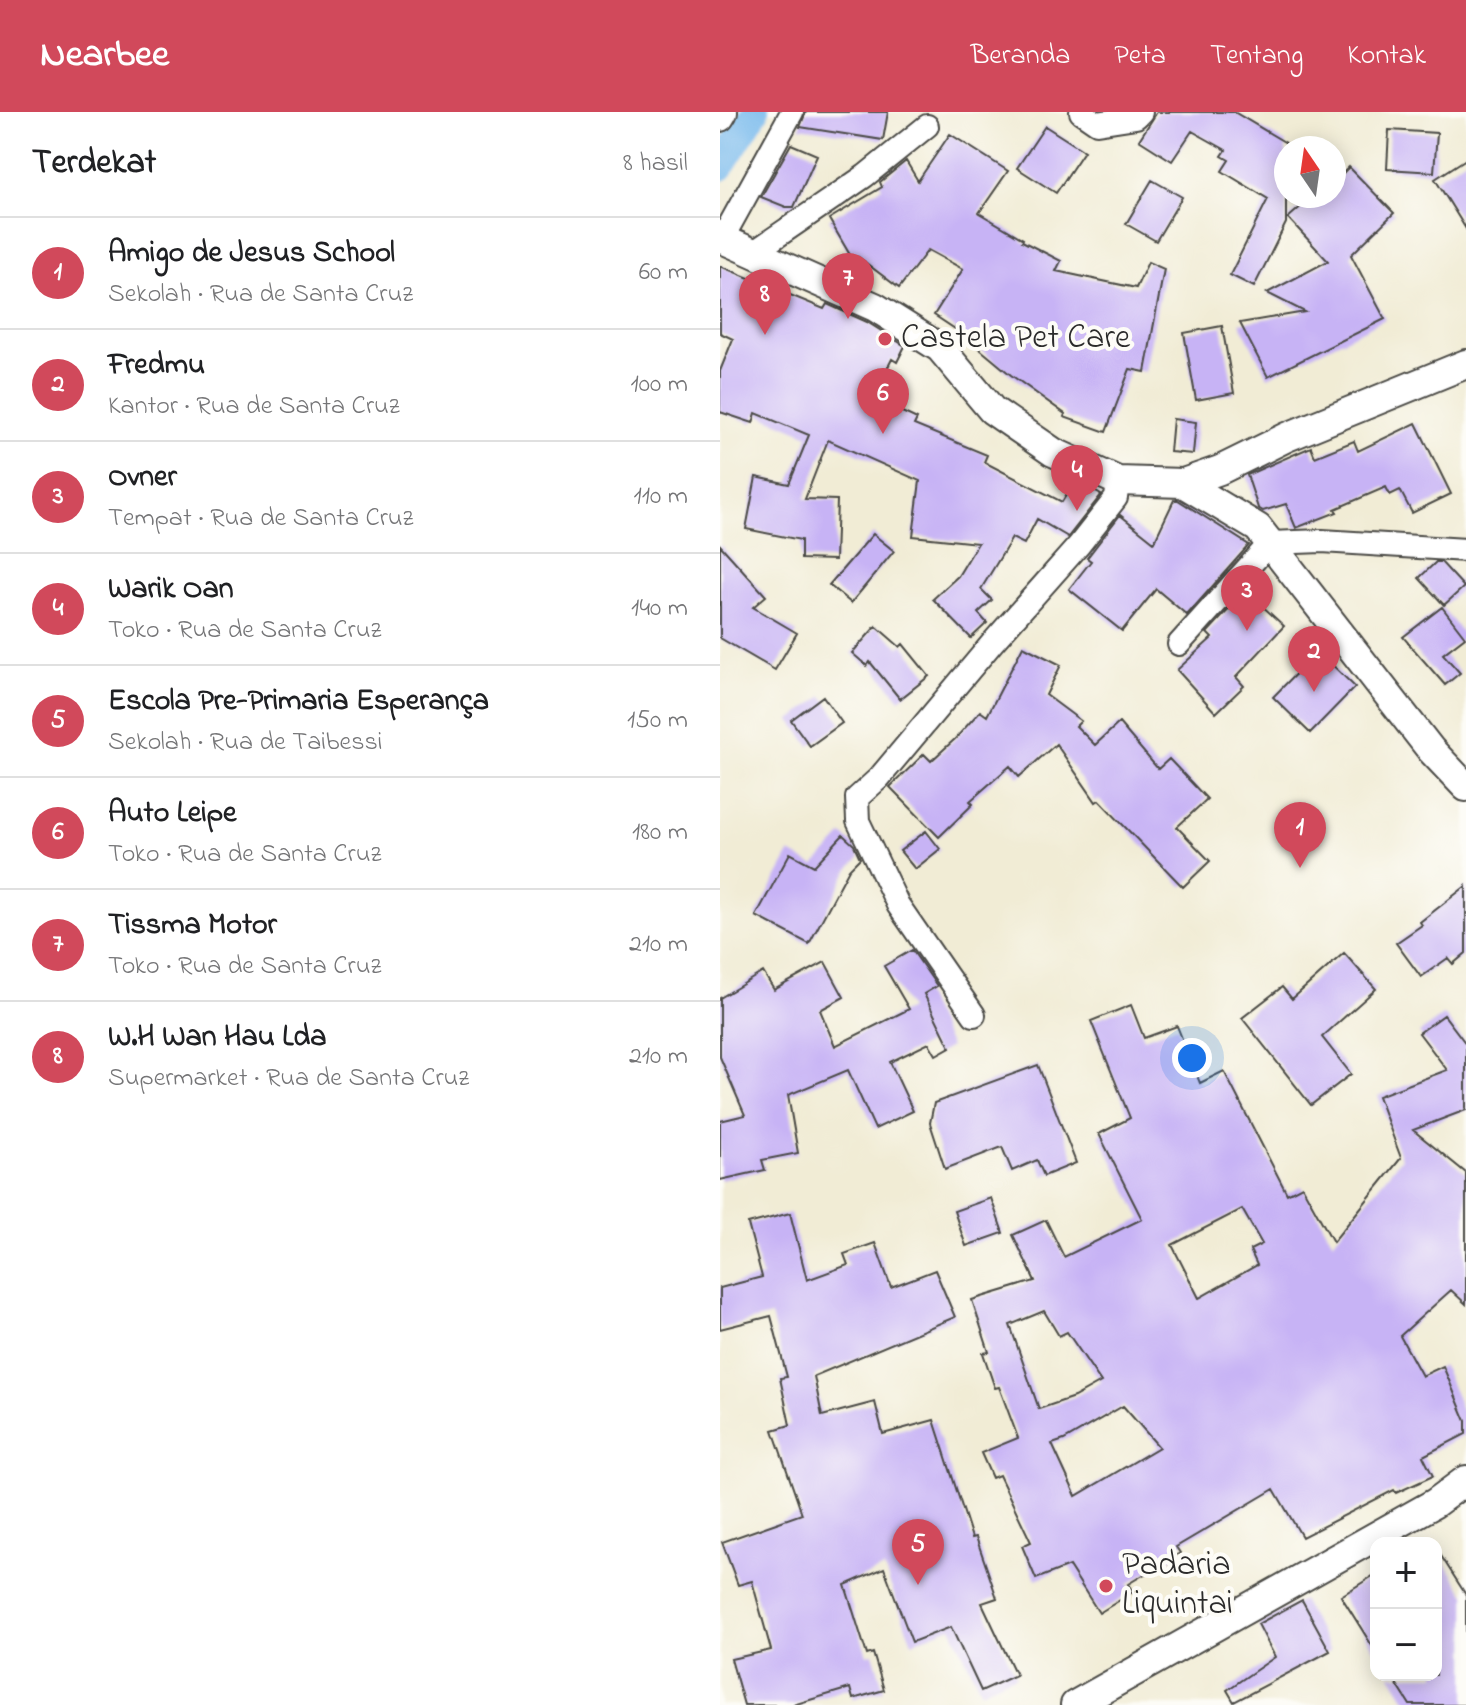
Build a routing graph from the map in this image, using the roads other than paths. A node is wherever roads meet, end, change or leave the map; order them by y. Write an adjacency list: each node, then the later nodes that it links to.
1 (792, 112): 5 (street)
2 (1081, 112): 3 (street)
3 (1141, 112)
4 (927, 128): 6 (street)
5 (721, 238): 6 (street)
6 (754, 252): 8 (street)
7 (1466, 364): 9 (street)
8 (1118, 481): 9 (street); 14 (street)
9 (1183, 483): 10 (street)
10 (1270, 543): 11 (street); 12 (street); 13 (street)
11 (1466, 550)
12 (1179, 644)
13 (1466, 787)
14 (974, 1015)
15 (1466, 1480): 16 (street)
16 (1075, 1705)

